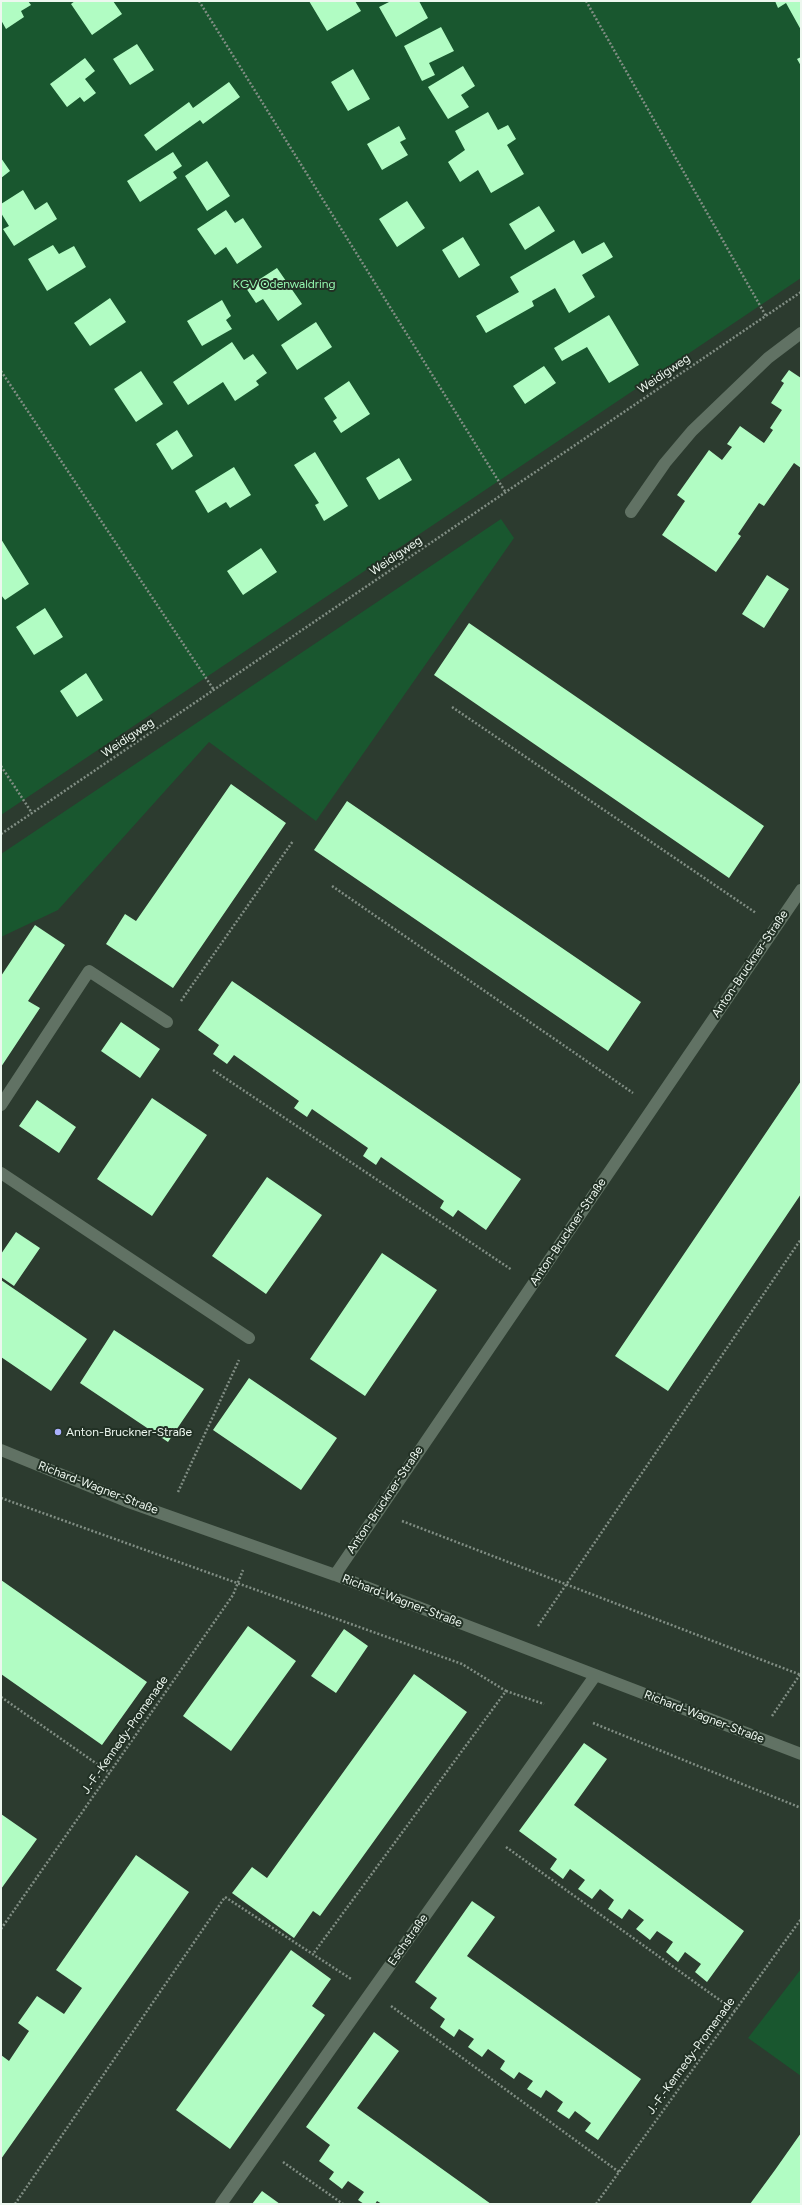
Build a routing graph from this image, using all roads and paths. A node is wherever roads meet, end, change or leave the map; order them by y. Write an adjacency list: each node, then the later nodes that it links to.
1 (199, 1): 7 (path)
2 (586, 1): 4 (path)
3 (801, 292): 4 (path, Weidigweg)
4 (766, 316): 7 (path, Weidigweg)
5 (801, 333): 8 (street)
6 (1, 371): 9 (path)
7 (506, 493): 9 (path, Weidigweg)
8 (630, 512)
9 (214, 690): 12 (path, Weidigweg)
10 (452, 707): 17 (path)
11 (1, 766): 12 (path)
12 (32, 813): 13 (path, Weidigweg)
13 (1, 834)
14 (293, 841): 18 (path)
15 (332, 886): 21 (path)
16 (801, 890): 17 (street, Anton-Bruckner-Straße)
17 (776, 926): 21 (street, Anton-Bruckner-Straße)
18 (167, 1022): 20 (street)
19 (213, 1070): 24 (path)
20 (1, 1105)
21 (653, 1107): 24 (street, Anton-Bruckner-Straße)
22 (1, 1173): 25 (street)
23 (801, 1239): 33 (path)
24 (533, 1284): 28 (street, Anton-Bruckner-Straße)
25 (249, 1338): 29 (path)
26 (1, 1450): 29 (street, Richard-Wagner-Straße)
27 (1, 1498): 32 (path)
28 (378, 1511): 31 (street, Anton-Bruckner-Straße); 33 (path)
29 (168, 1515): 30 (street, Richard-Wagner-Straße)
30 (254, 1546): 31 (street, Richard-Wagner-Straße); 32 (path, J.-F.-Kennedy-Promenade)
31 (334, 1575): 34 (street, Richard-Wagner-Straße)
32 (238, 1584): 37 (path); 42 (path, J.-F.-Kennedy-Promenade)
33 (566, 1585): 34 (path); 35 (path)
34 (523, 1648): 36 (street, Richard-Wagner-Straße)
35 (801, 1674): 40 (path)
36 (595, 1676): 39 (street, Eschstraße); 40 (street, Richard-Wagner-Straße)
37 (506, 1691): 39 (path); 47 (path)
38 (1, 1697): 42 (path)
39 (570, 1713): 43 (path); 44 (street, Eschstraße)
40 (757, 1737): 41 (street, Richard-Wagner-Straße)
41 (801, 1754)
42 (110, 1773): 46 (path, J.-F.-Kennedy-Promenade)
43 (801, 1808)
44 (485, 1832): 48 (street, Eschstraße); 49 (path)
45 (801, 1920): 49 (path, J.-F.-Kennedy-Promenade)
46 (1, 1929)
47 (313, 1954): 48 (path); 52 (path)
48 (371, 1992): 50 (street, Eschstraße); 51 (path)
49 (735, 2011): 51 (path, J.-F.-Kennedy-Promenade)
50 (261, 2147): 53 (street, Eschstraße); 54 (path)
51 (619, 2172): 55 (path, J.-F.-Kennedy-Promenade)
52 (15, 2204)
53 (221, 2204)
54 (343, 2204)
55 (596, 2204)

